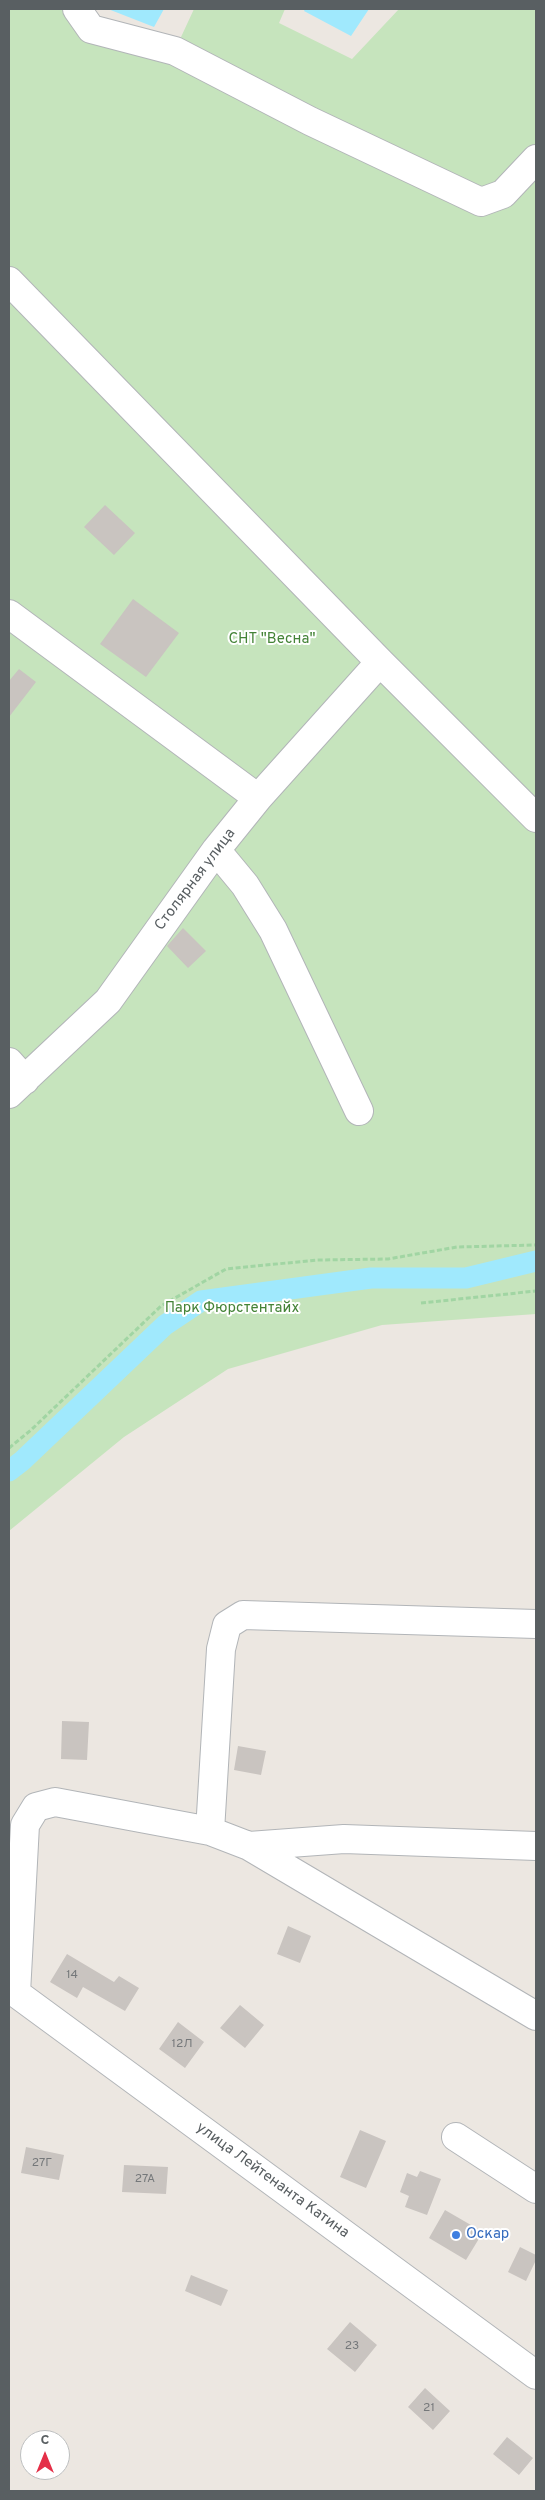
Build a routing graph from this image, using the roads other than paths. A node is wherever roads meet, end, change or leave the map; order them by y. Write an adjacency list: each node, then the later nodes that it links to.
1 (76, 9): 2 (street)
2 (536, 159)
3 (9, 281): 5 (street)
4 (9, 614): 6 (street)
5 (380, 662): 6 (street, Столярная улица); 7 (street)
6 (258, 798): 8 (street, Столярная улица)
7 (536, 818)
8 (216, 850): 9 (street, Столярная улица); 10 (street)
9 (14, 1079)
10 (359, 1111)
11 (536, 1624): 12 (street)
12 (210, 1831): 13 (street); 15 (street)
13 (249, 1846): 14 (street); 16 (street)
14 (536, 1846)
15 (12, 1990): 19 (street, улица Лейтенанта Катина)
16 (536, 2016)
17 (456, 2138): 18 (street)
18 (536, 2189)
19 (536, 2375)

